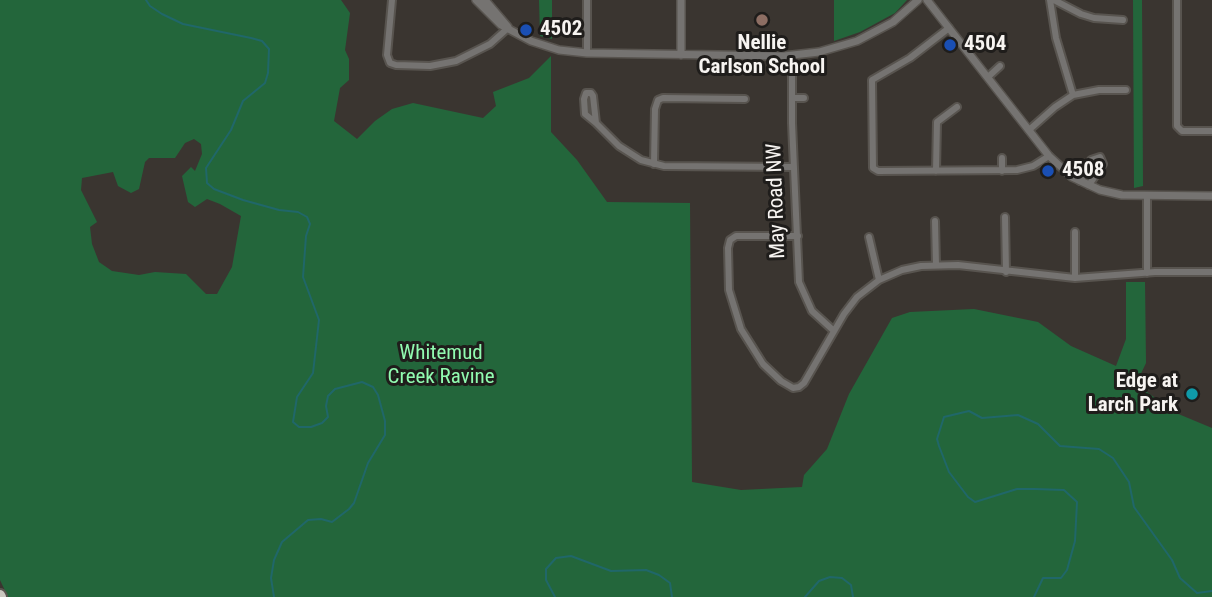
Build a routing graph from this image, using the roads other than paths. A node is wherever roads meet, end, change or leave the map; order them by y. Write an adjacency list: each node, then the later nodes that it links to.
1 (392, 0): 11 (street)
2 (476, 0): 11 (street)
3 (485, 0): 11 (street)
4 (587, 0): 13 (street)
5 (681, 0): 14 (street)
6 (918, 0): 15 (street)
7 (927, 0): 12 (street)
8 (1052, 0): 10 (street); 19 (street)
9 (1177, 0): 26 (street)
10 (1123, 19)
11 (508, 28): 13 (street)
12 (949, 28): 17 (street); 31 (street)
13 (587, 53): 14 (street)
14 (681, 55): 15 (street)
15 (792, 56): 20 (street, May Road NW)
16 (1000, 66): 17 (street)
17 (988, 77): 25 (street)
18 (1126, 90): 19 (street)
19 (1073, 95): 25 (street)
20 (792, 98): 21 (street); 30 (street, May Road NW)
21 (804, 98)
22 (745, 99): 29 (street)
23 (957, 107): 31 (street)
24 (596, 123): 29 (street)
25 (1029, 130): 27 (street)
26 (1212, 131)
27 (1049, 156): 32 (street); 33 (street)
28 (1002, 158): 32 (street)
29 (654, 164): 30 (street)
30 (794, 167): 40 (street, May Road NW)
31 (936, 171): 32 (street)
32 (1002, 171)
33 (1080, 181): 34 (street); 34 (street)
34 (1089, 185): 35 (street)
35 (1147, 196): 36 (street); 45 (street)
36 (1212, 196)
37 (1005, 217): 43 (street)
38 (935, 221): 42 (street)
39 (1074, 232): 46 (street)
40 (798, 236): 48 (street, May Road NW); 48 (street)
41 (869, 237): 47 (street)
42 (936, 265): 43 (street); 47 (street)
43 (1006, 272): 46 (street)
44 (1212, 272): 45 (street)
45 (1147, 273): 46 (street)
46 (1075, 278)
47 (879, 280): 48 (street)
48 (834, 331)

